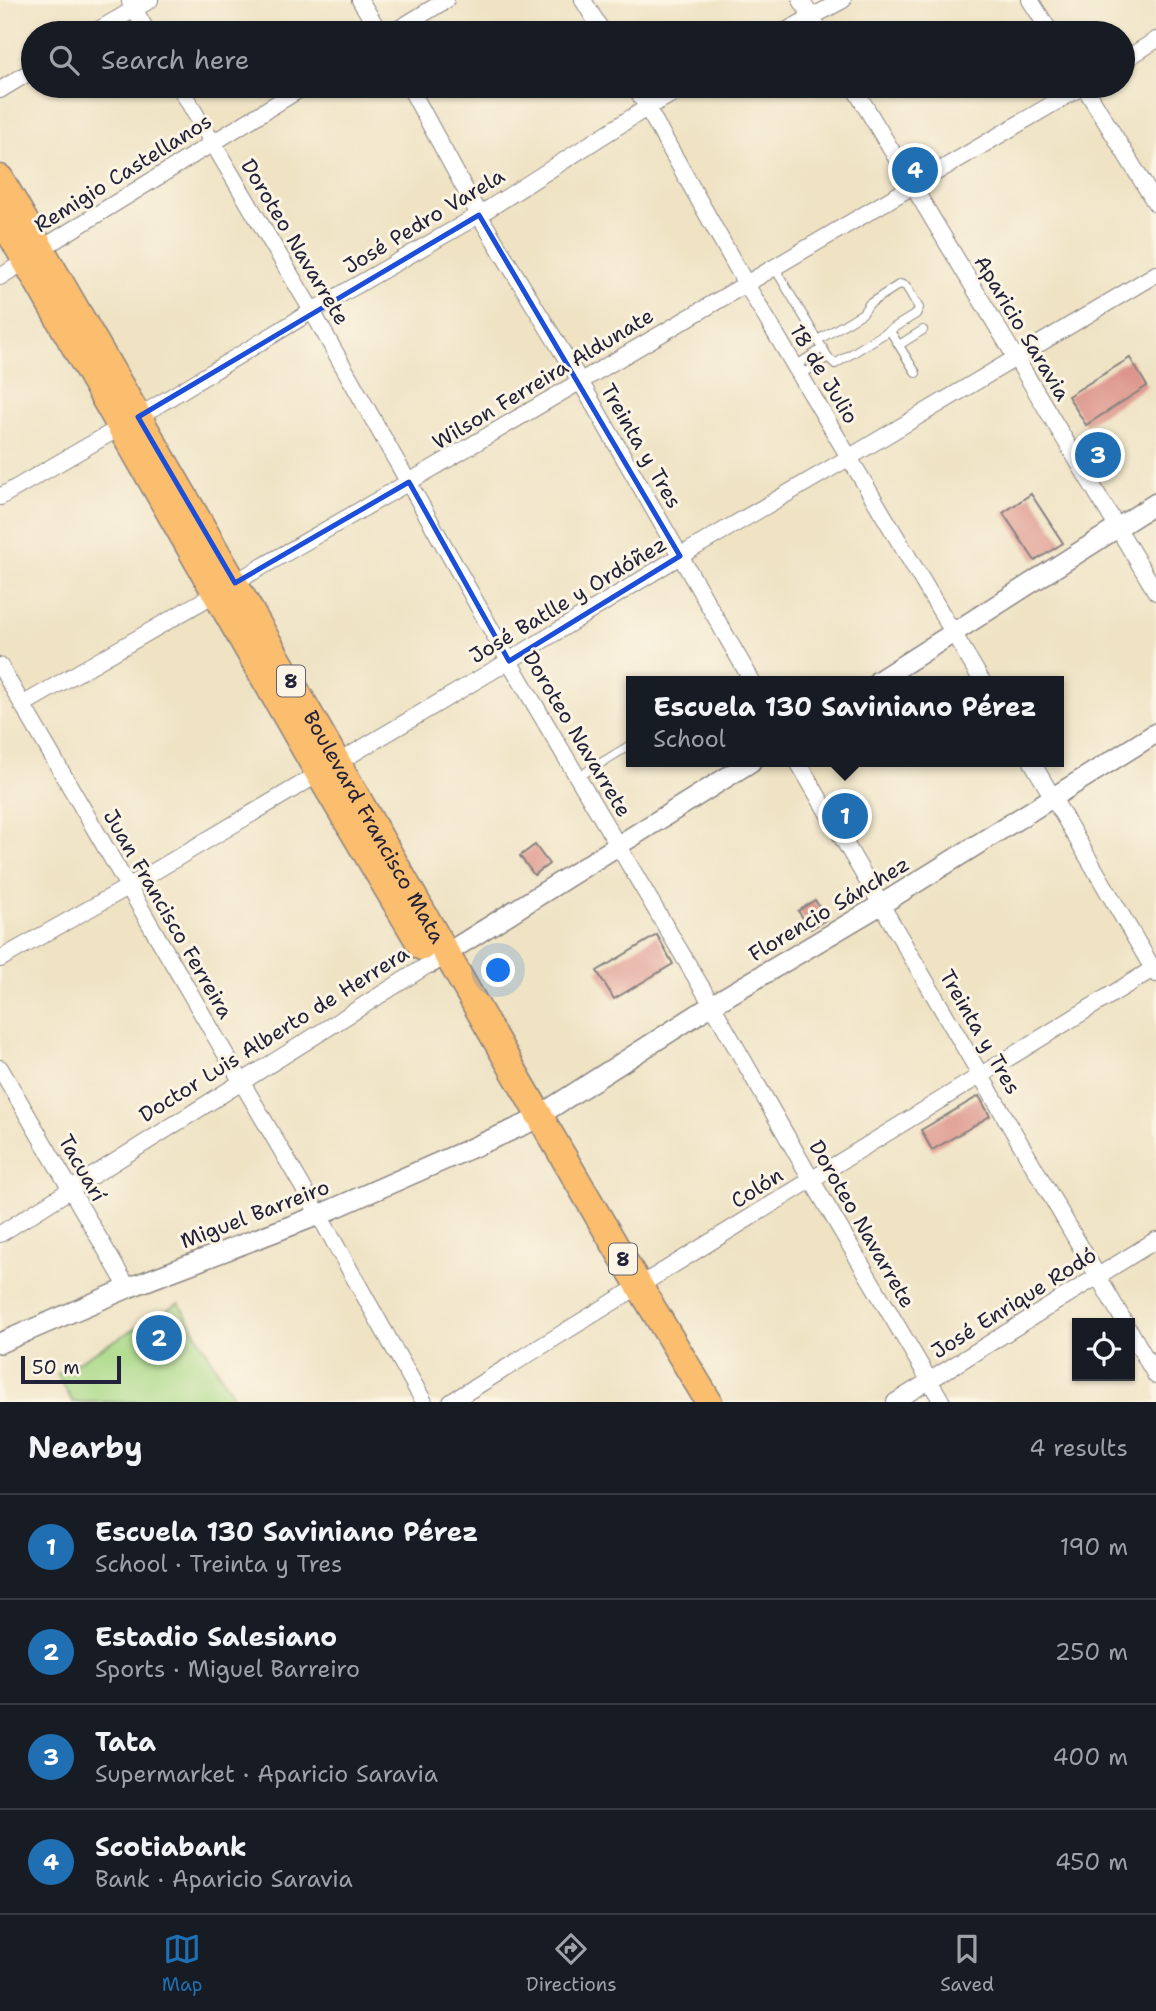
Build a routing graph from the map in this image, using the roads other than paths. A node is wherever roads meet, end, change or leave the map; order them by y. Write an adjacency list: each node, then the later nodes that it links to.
1 (150, 0): 8 (street)
2 (360, 0): 12 (street)
3 (446, 0): 13 (street)
4 (583, 0): 14 (street)
5 (801, 0): 9 (street)
6 (843, 0): 9 (street)
7 (1030, 0): 17 (street)
8 (132, 4): 10 (street); 11 (street)
9 (812, 17): 15 (street); 16 (street)
10 (109, 21)
11 (141, 21)
12 (373, 21)
13 (412, 21)
14 (596, 21)
15 (804, 21)
16 (814, 21)
17 (1043, 21)
18 (1156, 40): 19 (street)
19 (1135, 53)
20 (21, 77): 21 (street)
21 (0, 90)
22 (186, 98): 31 (street, Doroteo Navarrete)
23 (285, 98): 31 (street, Remigio Castellanos)
24 (416, 98): 35 (street, Treinta y Tres)
25 (642, 98): 30 (street, 18 de Julio)
26 (665, 98): 30 (street, José Pedro Varela)
27 (860, 98): 33 (street, Aparicio Saravia)
28 (1063, 98): 33 (street, Wilson Ferreira Aldunate)
29 (1091, 98): 34 (street)
30 (648, 107): 35 (street, José Pedro Varela); 41 (street, 18 de Julio)
31 (211, 142): 37 (street, Remigio Castellanos); 42 (street, Doroteo Navarrete)
32 (0, 178): 37 (main road, Boulevard Francisco Mata / 8)
33 (912, 186): 38 (street, Wilson Ferreira Aldunate); 48 (street, Aparicio Saravia)
34 (1156, 204)
35 (479, 215): 42 (street, José Pedro Varela); 51 (street, Treinta y Tres)
36 (0, 216): 37 (main road, Boulevard Francisco Mata / 8)
37 (34, 255): 40 (street, Remigio Castellanos); 52 (main road, Boulevard Francisco Mata / 8)
38 (775, 267): 41 (street, Wilson Ferreira Aldunate); 45 (lane)
39 (1156, 274): 48 (street, José Batlle y Ordóñez)
40 (0, 277)
41 (746, 284): 49 (street, 18 de Julio); 51 (street, Wilson Ferreira Aldunate)
42 (312, 311): 52 (street, José Pedro Varela); 54 (street, Doroteo Navarrete)
43 (923, 330): 46 (lane)
44 (890, 331): 45 (lane); 46 (lane); 47 (lane)
45 (821, 344): 47 (lane); 49 (lane)
46 (899, 345): 50 (lane)
47 (828, 357): 49 (lane)
48 (1016, 358): 53 (street, José Batlle y Ordóñez); 57 (street, Aparicio Saravia)
49 (798, 370): 53 (street, 18 de Julio)
50 (916, 373)
51 (580, 381): 54 (street, Wilson Ferreira Aldunate); 58 (street, Treinta y Tres)
52 (129, 422): 55 (street, José Pedro Varela); 59 (main road, Boulevard Francisco Mata / 8)
53 (849, 457): 58 (street, José Batlle y Ordóñez); 61 (street, 18 de Julio)
54 (409, 482): 59 (street, Wilson Ferreira Aldunate); 62 (street, Doroteo Navarrete)
55 (0, 497)
56 (1156, 503): 57 (street)
57 (1118, 529): 60 (street, Aparicio Saravia); 61 (street)
58 (680, 556): 62 (street, José Batlle y Ordóñez); 64 (street, Treinta y Tres)
59 (226, 588): 68 (street, Wilson Ferreira Aldunate); 74 (main road, Boulevard Francisco Mata / 8)
60 (1156, 592)
61 (953, 633): 65 (street); 66 (street, 18 de Julio)
62 (509, 662): 74 (street, José Batlle y Ordóñez); 75 (street, Doroteo Navarrete)
63 (0, 666): 67 (street, Juan Francisco Ferreira)
64 (749, 676)
65 (885, 676)
66 (979, 676)
67 (5, 685): 68 (street, Juan Francisco Ferreira)
68 (22, 705): 78 (street, Juan Francisco Ferreira)
69 (1156, 733): 76 (street, Florencio Sánchez)
70 (626, 748): 75 (lane)
71 (743, 767): 77 (street, Doctor Luis Alberto de Herrera)
72 (801, 767): 79 (street, Treinta y Tres)
73 (1035, 767): 76 (street)
74 (328, 768): 78 (street, José Batlle y Ordóñez); 80 (main road, Boulevard Francisco Mata / 8)
75 (578, 777): 77 (street, Doroteo Navarrete)
76 (1054, 798): 79 (street, Florencio Sánchez); 82 (street)
77 (619, 846): 80 (street, Doctor Luis Alberto de Herrera); 83 (street, Doroteo Navarrete)
78 (128, 887): 81 (street, José Batlle y Ordóñez); 86 (street, Juan Francisco Ferreira)
79 (882, 904): 83 (street, Florencio Sánchez); 85 (street, Treinta y Tres)
80 (438, 958): 86 (street, Doctor Luis Alberto de Herrera); 87 (main road, Boulevard Francisco Mata / 8)
81 (0, 959)
82 (1155, 970): 85 (street, Colón)
83 (712, 1005): 87 (street, Florencio Sánchez); 88 (street, Doroteo Navarrete)
84 (0, 1068): 89 (street, Tacuarí)
85 (981, 1075): 88 (street, Colón); 93 (street, Treinta y Tres)
86 (242, 1082): 89 (street, Doctor Luis Alberto de Herrera); 90 (street, Juan Francisco Ferreira)
87 (533, 1119): 90 (street, Miguel Barreiro); 95 (main road, Boulevard Francisco Mata / 8)
88 (811, 1179): 95 (street, Colón); 100 (street, Doroteo Navarrete)
89 (70, 1190): 91 (street, Doctor Luis Alberto de Herrera); 94 (street, Tacuarí)
90 (319, 1215): 94 (street, Miguel Barreiro); 101 (street, Juan Francisco Ferreira)
91 (0, 1234)
92 (1156, 1240): 93 (street, José Enrique Rodó)
93 (1098, 1276): 96 (street, Treinta y Tres); 100 (street, José Enrique Rodó)
94 (128, 1289): 98 (street, Miguel Barreiro)
95 (631, 1291): 102 (street, Colón); 103 (main road, Boulevard Francisco Mata / 8); 104 (main road, Boulevard Francisco Mata / 8)
96 (1122, 1318)
97 (1135, 1340): 99 (street)
98 (0, 1343)
99 (1156, 1377)
100 (929, 1380): 105 (street, José Enrique Rodó); 106 (street, Doroteo Navarrete)
101 (424, 1402)
102 (451, 1402)
103 (688, 1402)
104 (709, 1402)
105 (895, 1402)
106 (942, 1402)

